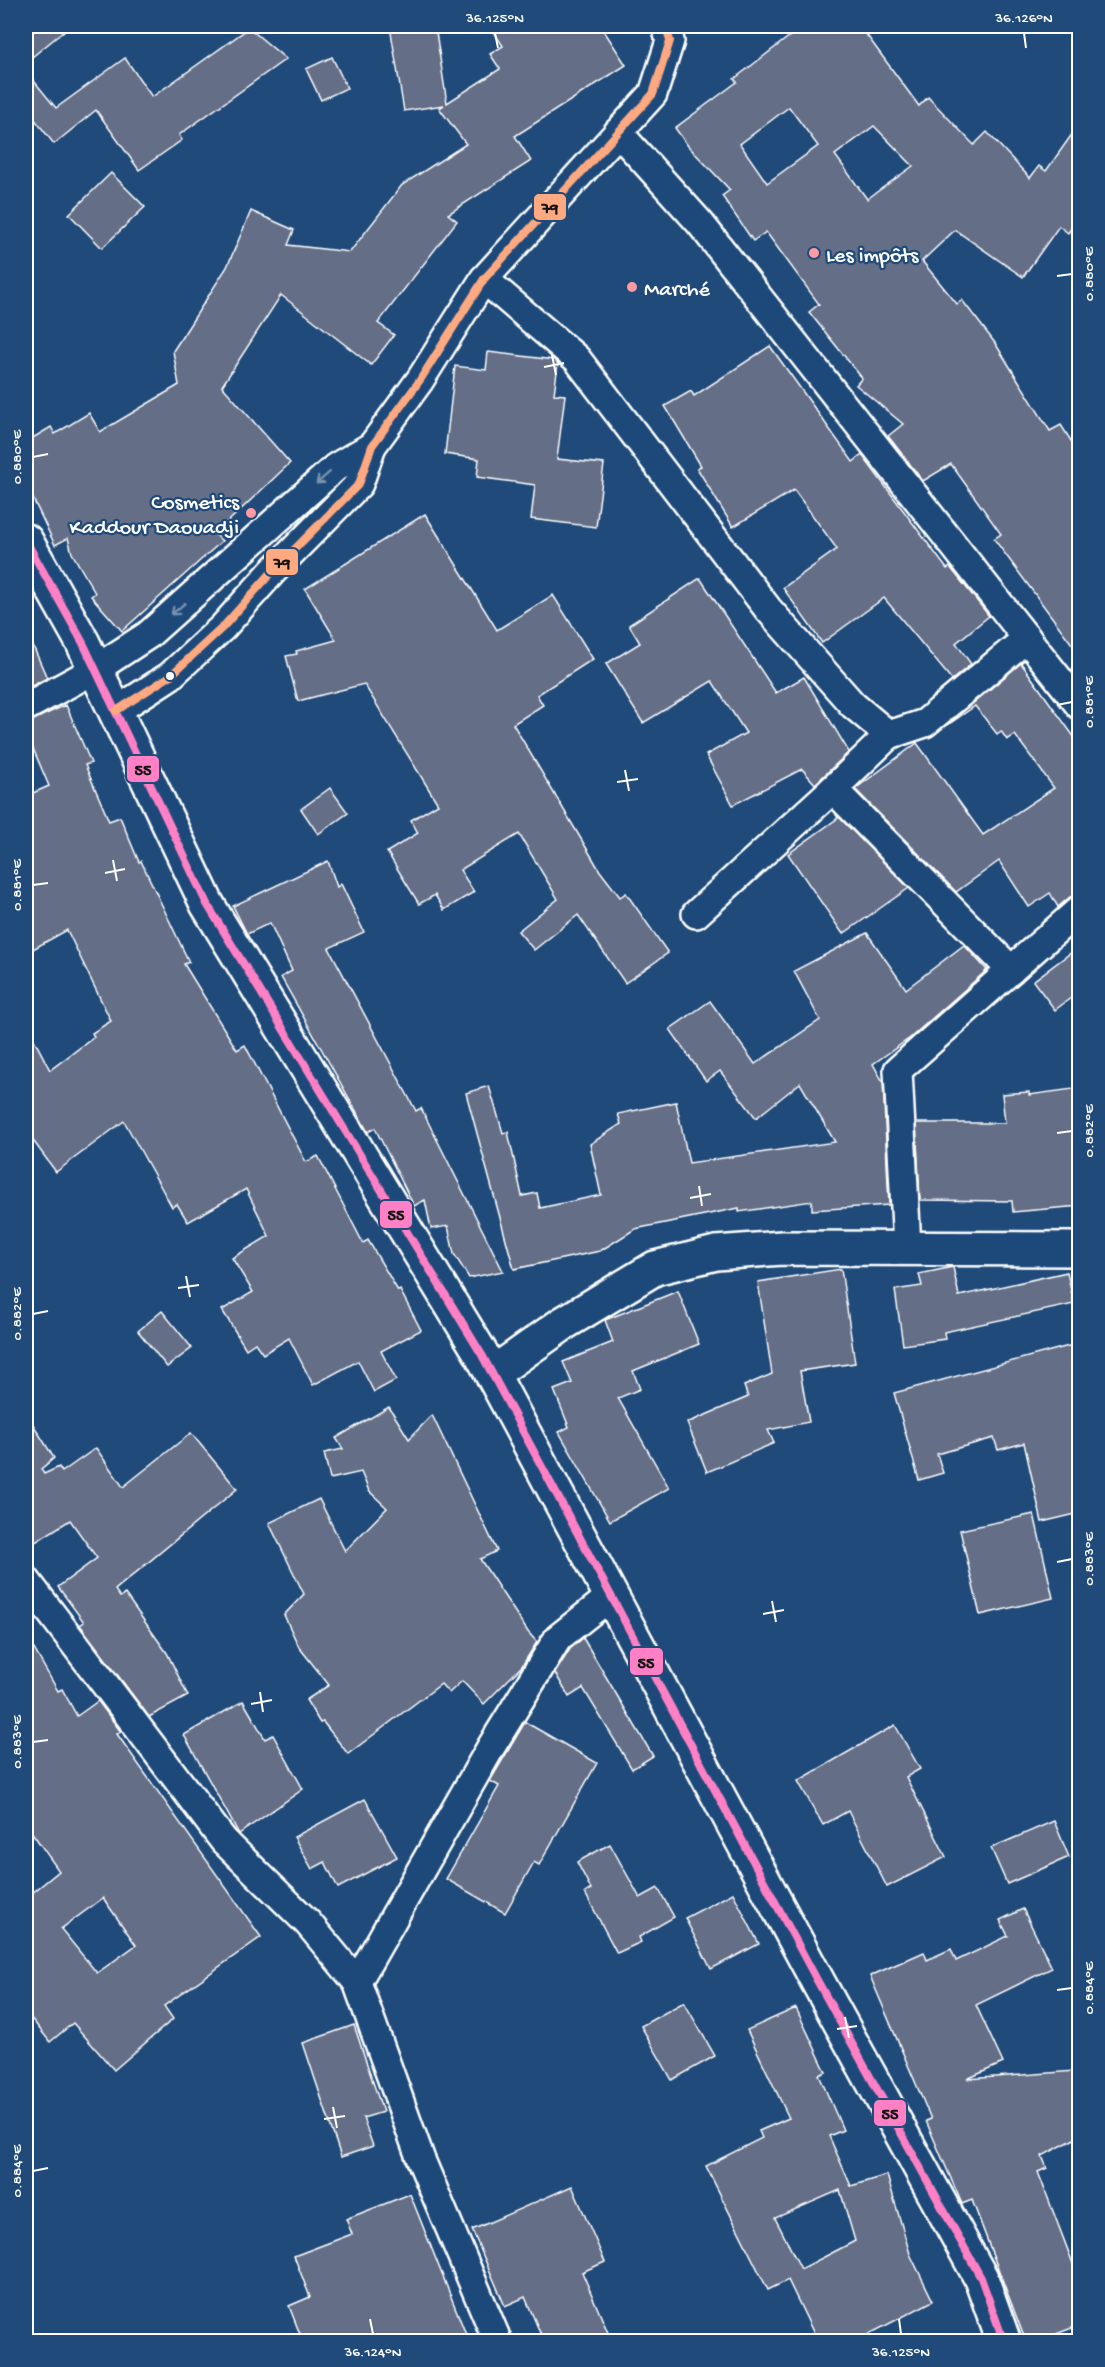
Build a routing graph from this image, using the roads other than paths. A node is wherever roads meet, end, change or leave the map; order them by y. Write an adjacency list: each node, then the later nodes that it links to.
1 (666, 26): 2 (street)
2 (618, 132): 3 (street); 6 (street)
3 (484, 279): 4 (street); 11 (street)
4 (372, 446): 7 (street, one-way to 7); 10 (street)
5 (26, 541): 7 (main road)
6 (1027, 638): 8 (street); 11 (street)
7 (96, 669): 9 (street); 10 (main road)
8 (1080, 706)
9 (26, 707)
10 (116, 711): 18 (main road)
11 (889, 735): 12 (street)
12 (833, 789): 14 (street); 15 (street)
13 (1080, 909): 15 (street)
14 (696, 914)
15 (1011, 970): 16 (street)
16 (907, 1248): 17 (main road); 18 (main road)
17 (1080, 1249)
18 (492, 1374): 20 (main road)
19 (26, 1580): 21 (street)
20 (611, 1596): 21 (street); 23 (main road)
21 (357, 1982): 22 (street)
22 (498, 2342)
23 (1004, 2342)

